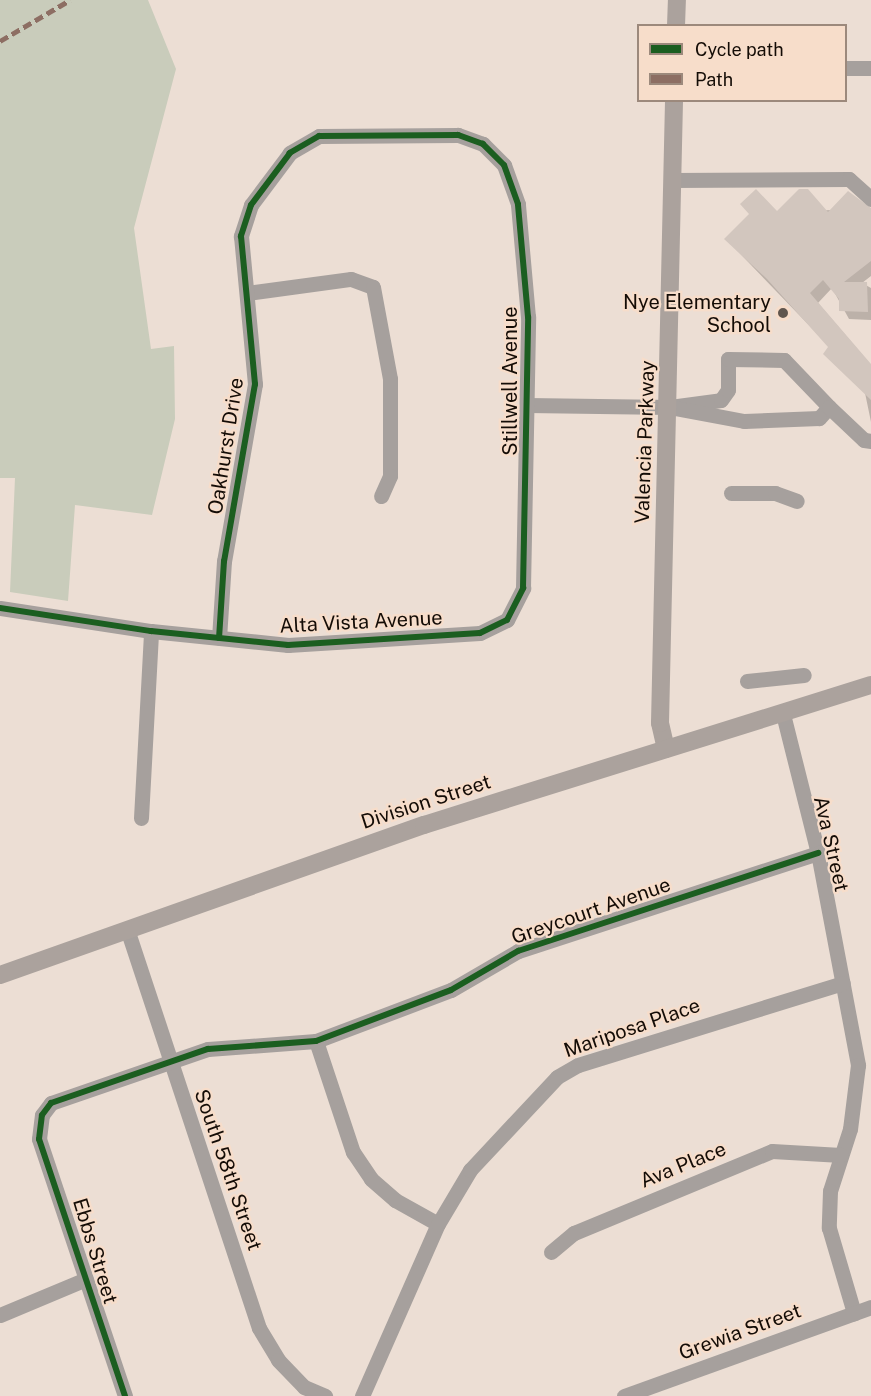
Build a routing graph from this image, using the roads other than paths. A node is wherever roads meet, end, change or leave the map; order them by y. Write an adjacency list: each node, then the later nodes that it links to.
1 (677, 0): 2 (main road)
2 (676, 24)
3 (847, 68): 4 (street)
4 (871, 68)
5 (674, 102): 7 (main road, Valencia Parkway)
6 (486, 147): 9 (street, Oakhurst Drive); 10 (street, Stillwell Avenue)
7 (672, 180): 8 (street); 11 (main road, Valencia Parkway)
8 (871, 199)
9 (247, 293): 15 (street); 20 (street, Oakhurst Drive)
10 (528, 405): 11 (street); 18 (street, Stillwell Avenue)
11 (670, 407): 12 (street); 12 (street); 25 (main road, Valencia Parkway)
12 (829, 407): 13 (street)
13 (871, 441)
14 (731, 493): 16 (street)
15 (381, 496)
16 (797, 501)
17 (0, 608): 19 (street, Alta Vista Avenue)
18 (507, 620): 20 (street, Alta Vista Avenue)
19 (150, 631): 20 (street, Alta Vista Avenue); 26 (street)
20 (219, 638)
21 (804, 675): 22 (street)
22 (747, 681)
23 (871, 685): 24 (main road, Division Street)
24 (783, 714): 25 (main road, Division Street); 27 (street, Ava Street)
25 (666, 749): 28 (main road, Division Street)
26 (141, 818)
27 (818, 853): 30 (street, Ava Street); 31 (street, Greycourt Avenue)
28 (128, 932): 29 (main road, Division Street); 32 (street, South 58th Street)
29 (0, 975)
30 (843, 983): 34 (street, Ava Street); 35 (street, Mariposa Place)
31 (316, 1041): 32 (street, Greycourt Avenue); 35 (street)
32 (170, 1062): 33 (street, Greycourt Avenue); 42 (street, South 58th Street)
33 (42, 1116): 37 (street, Ebbs Street)
34 (841, 1155): 36 (street, Ava Place); 39 (street, Ava Street)
35 (438, 1224): 43 (street, Mariposa Place)
36 (551, 1252)
37 (86, 1278): 40 (street); 41 (street, Ebbs Street)
38 (871, 1307): 39 (street, Grewia Street)
39 (854, 1313): 44 (street, Grewia Street)
40 (0, 1315)
41 (125, 1396)
42 (325, 1396)
43 (362, 1396)
44 (624, 1396)

